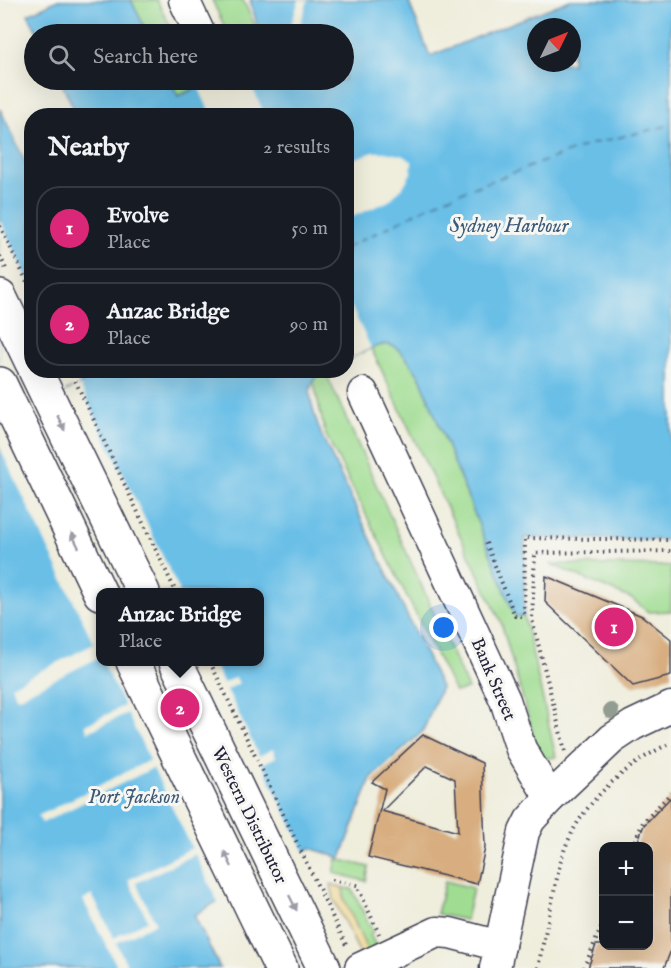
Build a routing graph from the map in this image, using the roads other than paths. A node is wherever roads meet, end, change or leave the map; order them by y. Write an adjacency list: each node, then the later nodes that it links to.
1 (184, 0): 2 (street)
2 (195, 24)
3 (0, 297): 4 (highway)
4 (24, 346)
5 (39, 378): 9 (highway, one-way to 9)
6 (0, 384): 8 (highway, one-way to 6)
7 (363, 393): 13 (street, Bank Street)
8 (98, 588)
9 (141, 588)
10 (136, 666): 16 (highway, one-way to 10)
11 (178, 666): 15 (highway, Western Distributor, one-way to 15)
12 (671, 707): 13 (street)
13 (550, 798): 14 (street)
14 (498, 957): 15 (street)
15 (345, 964)
16 (281, 968)

